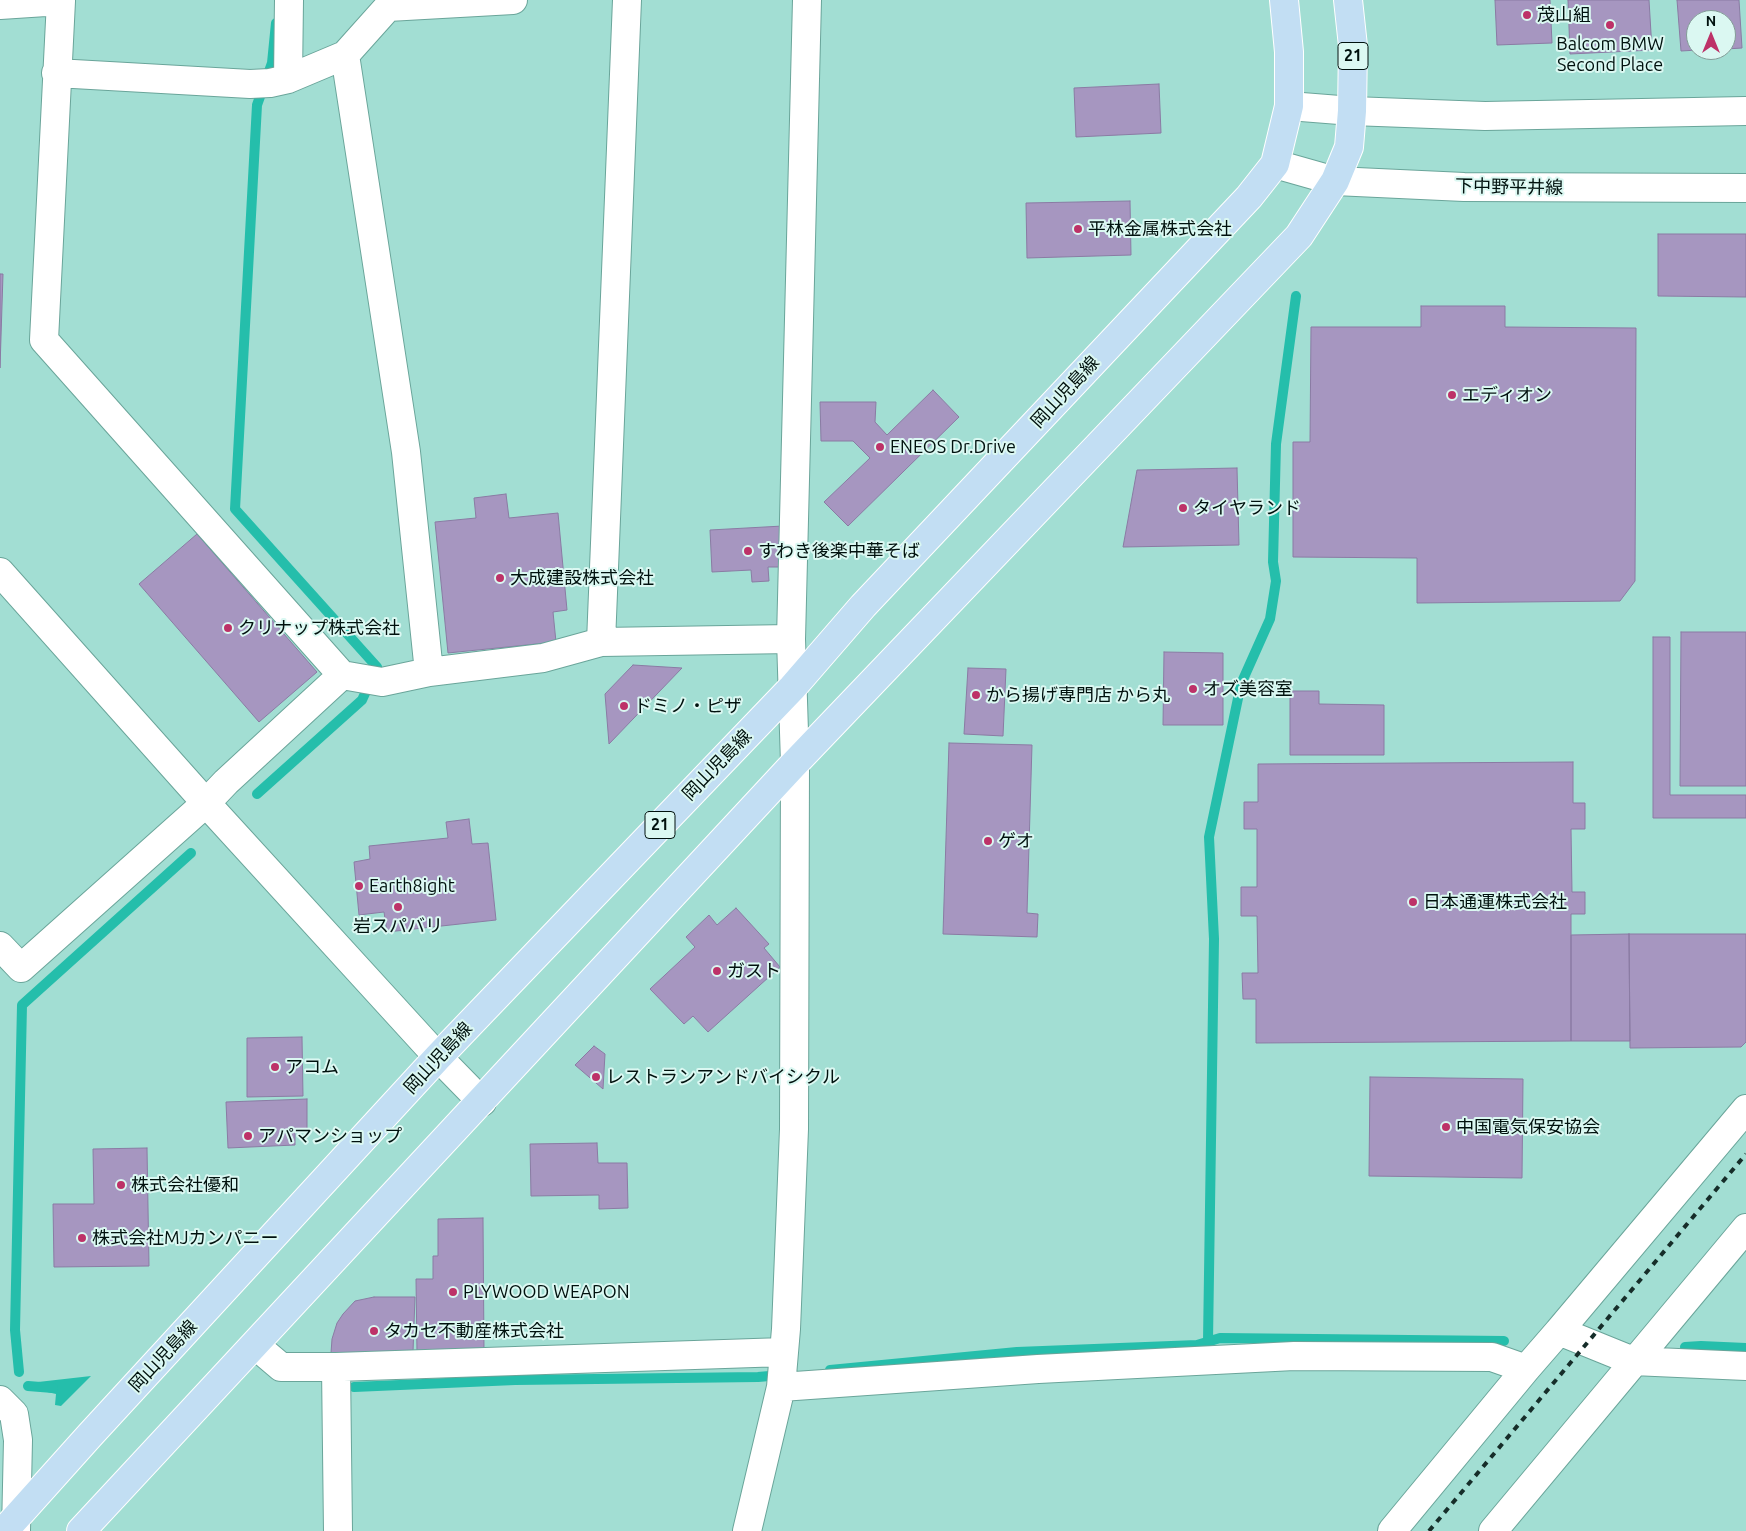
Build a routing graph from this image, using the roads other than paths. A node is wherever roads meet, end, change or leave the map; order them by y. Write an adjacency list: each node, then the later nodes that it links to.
1 (61, 0): 8 (street); 10 (street)
2 (289, 0): 11 (street)
3 (513, 0): 9 (street)
4 (626, 0): 20 (street)
5 (808, 0): 19 (street)
6 (1284, 0): 12 (main road, 岡山児島線 / 21)
7 (1348, 0): 13 (main road, 21)
8 (0, 5)
9 (345, 55): 11 (street); 21 (street)
10 (56, 73): 11 (street); 22 (street)
11 (269, 82)
12 (1288, 106): 13 (street); 15 (main road, 岡山児島線 / 21)
13 (1352, 112): 14 (street); 16 (main road, 21)
14 (1746, 112)
15 (1275, 164): 16 (street, 下中野平井線); 23 (main road, 岡山児島線 / 21)
16 (1335, 181): 17 (street, 下中野平井線); 24 (main road, 21)
17 (1746, 188)
18 (0, 572): 25 (street)
19 (791, 639): 20 (street); 23 (street)
20 (601, 642): 21 (street)
21 (429, 672): 22 (street)
22 (362, 678): 25 (street)
23 (792, 688): 24 (street); 27 (main road, 岡山児島線 / 21)
24 (795, 763): 28 (main road, 21); 36 (street)
25 (206, 803): 26 (street); 27 (street)
26 (0, 946)
27 (438, 1057): 28 (street); 39 (main road, 岡山児島線 / 21)
28 (482, 1102): 32 (main road, 21)
29 (1746, 1109): 31 (street)
30 (1746, 1228): 33 (street)
31 (1559, 1331): 33 (street); 37 (street)
32 (255, 1345): 35 (street); 40 (main road, 21)
33 (1633, 1361): 34 (street); 44 (street)
34 (1746, 1366)
35 (336, 1367): 36 (street); 41 (street)
36 (783, 1369): 37 (street); 42 (street)
37 (1526, 1370): 43 (street)
38 (0, 1400): 39 (street)
39 (12, 1527)
40 (82, 1531)
41 (338, 1531)
42 (747, 1531)
43 (1392, 1531)
44 (1494, 1531)

